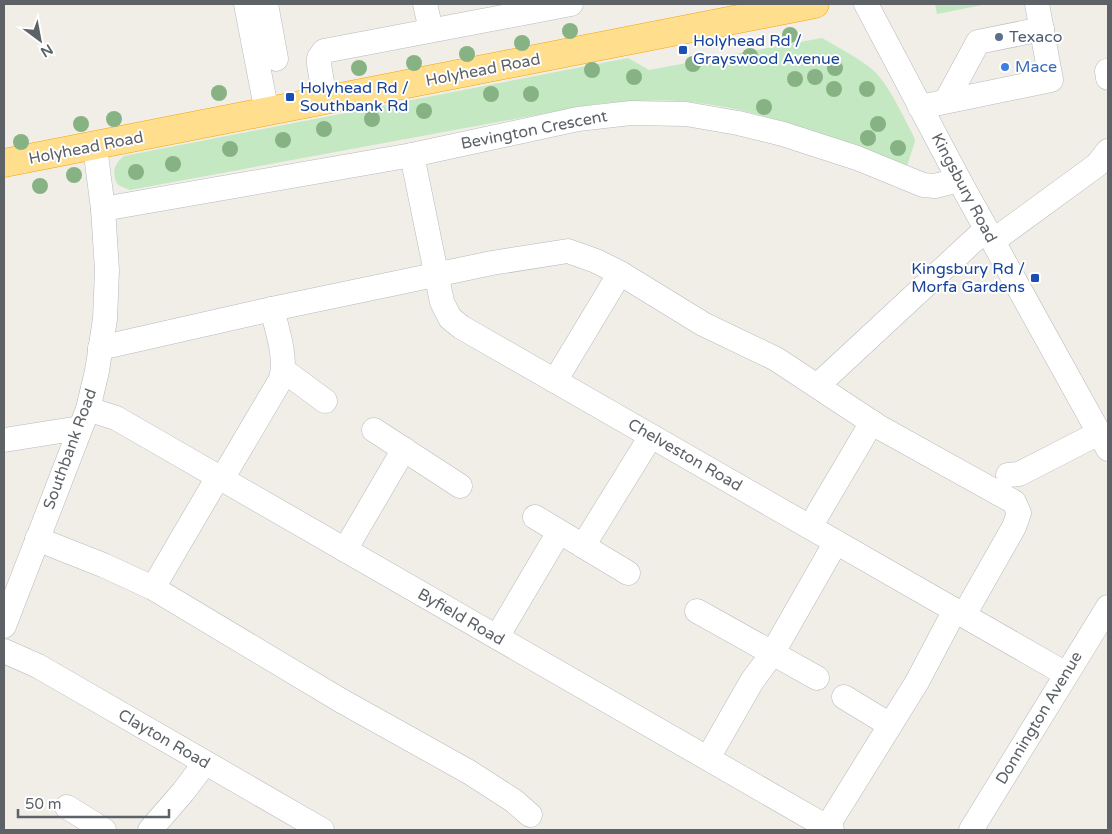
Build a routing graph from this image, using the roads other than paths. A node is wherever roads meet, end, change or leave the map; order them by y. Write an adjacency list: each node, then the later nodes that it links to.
1 (246, 4): 15 (street)
2 (266, 4): 11 (street)
3 (425, 4): 10 (street)
4 (571, 4): 10 (street)
5 (815, 4): 8 (highway, Holyhead Road)
6 (866, 4): 14 (street, Kingsbury Road)
7 (1037, 4): 9 (street)
8 (741, 11): 12 (highway, Holyhead Road)
9 (1042, 29): 13 (street); 13 (street)
10 (431, 30): 12 (street)
11 (276, 59)
12 (325, 101): 15 (highway, Holyhead Road)
13 (946, 102): 14 (street)
14 (920, 106): 20 (street, Kingsbury Road)
15 (267, 113): 16 (highway, Holyhead Road)
16 (95, 147): 19 (highway, Holyhead Road); 21 (street, Southbank Road)
17 (1108, 151): 22 (street)
18 (412, 155): 20 (street, Bevington Crescent); 21 (street, Bevington Crescent); 24 (street, Chelveston Road)
19 (4, 164)
20 (959, 180): 22 (street, Kingsbury Road)
21 (103, 209): 26 (street, Southbank Road)
22 (989, 235): 29 (street); 36 (street, Kingsbury Road)
23 (620, 272): 24 (street); 28 (street); 29 (street)
24 (437, 276): 25 (street); 28 (street, Chelveston Road)
25 (272, 309): 26 (street); 27 (street)
26 (100, 348): 31 (street, Southbank Road)
27 (284, 370): 30 (street); 39 (street)
28 (555, 381): 34 (street, Chelveston Road)
29 (818, 386): 32 (street)
30 (325, 401)
31 (84, 419): 35 (street); 39 (street, Byfield Road); 44 (street, Southbank Road)
32 (872, 422): 42 (street); 52 (street)
33 (374, 430): 37 (street)
34 (651, 436): 42 (street, Chelveston Road); 46 (street)
35 (4, 440)
36 (1104, 441): 38 (street)
37 (404, 448): 40 (street); 47 (street)
38 (1008, 475)
39 (220, 478): 47 (street, Byfield Road); 49 (street)
40 (460, 486)
41 (534, 518): 43 (street)
42 (810, 527): 45 (street, Chelveston Road)
43 (559, 532): 46 (street); 54 (street)
44 (37, 539): 49 (street); 53 (street, Southbank Road)
45 (836, 542): 52 (street, Chelveston Road); 56 (street)
46 (583, 546): 48 (street)
47 (345, 550): 54 (street, Byfield Road)
48 (628, 573)
49 (153, 588): 64 (street)
50 (1108, 607): 57 (street, Donnington Avenue)
51 (697, 610): 56 (street)
52 (959, 612): 57 (street, Chelveston Road); 60 (street)
53 (4, 626)
54 (496, 637): 61 (street, Byfield Road)
55 (4, 651): 62 (street, Clayton Road)
56 (772, 654): 58 (street); 61 (street)
57 (1066, 674): 69 (street, Donnington Avenue)
58 (817, 678)
59 (844, 697): 60 (street)
60 (890, 725): 65 (street)
61 (708, 758): 65 (street, Byfield Road)
62 (205, 762): 67 (street); 68 (street, Clayton Road)
63 (67, 807): 66 (street)
64 (530, 815)
65 (831, 829)
66 (104, 830)
67 (150, 830)
68 (322, 830)
69 (971, 830)

